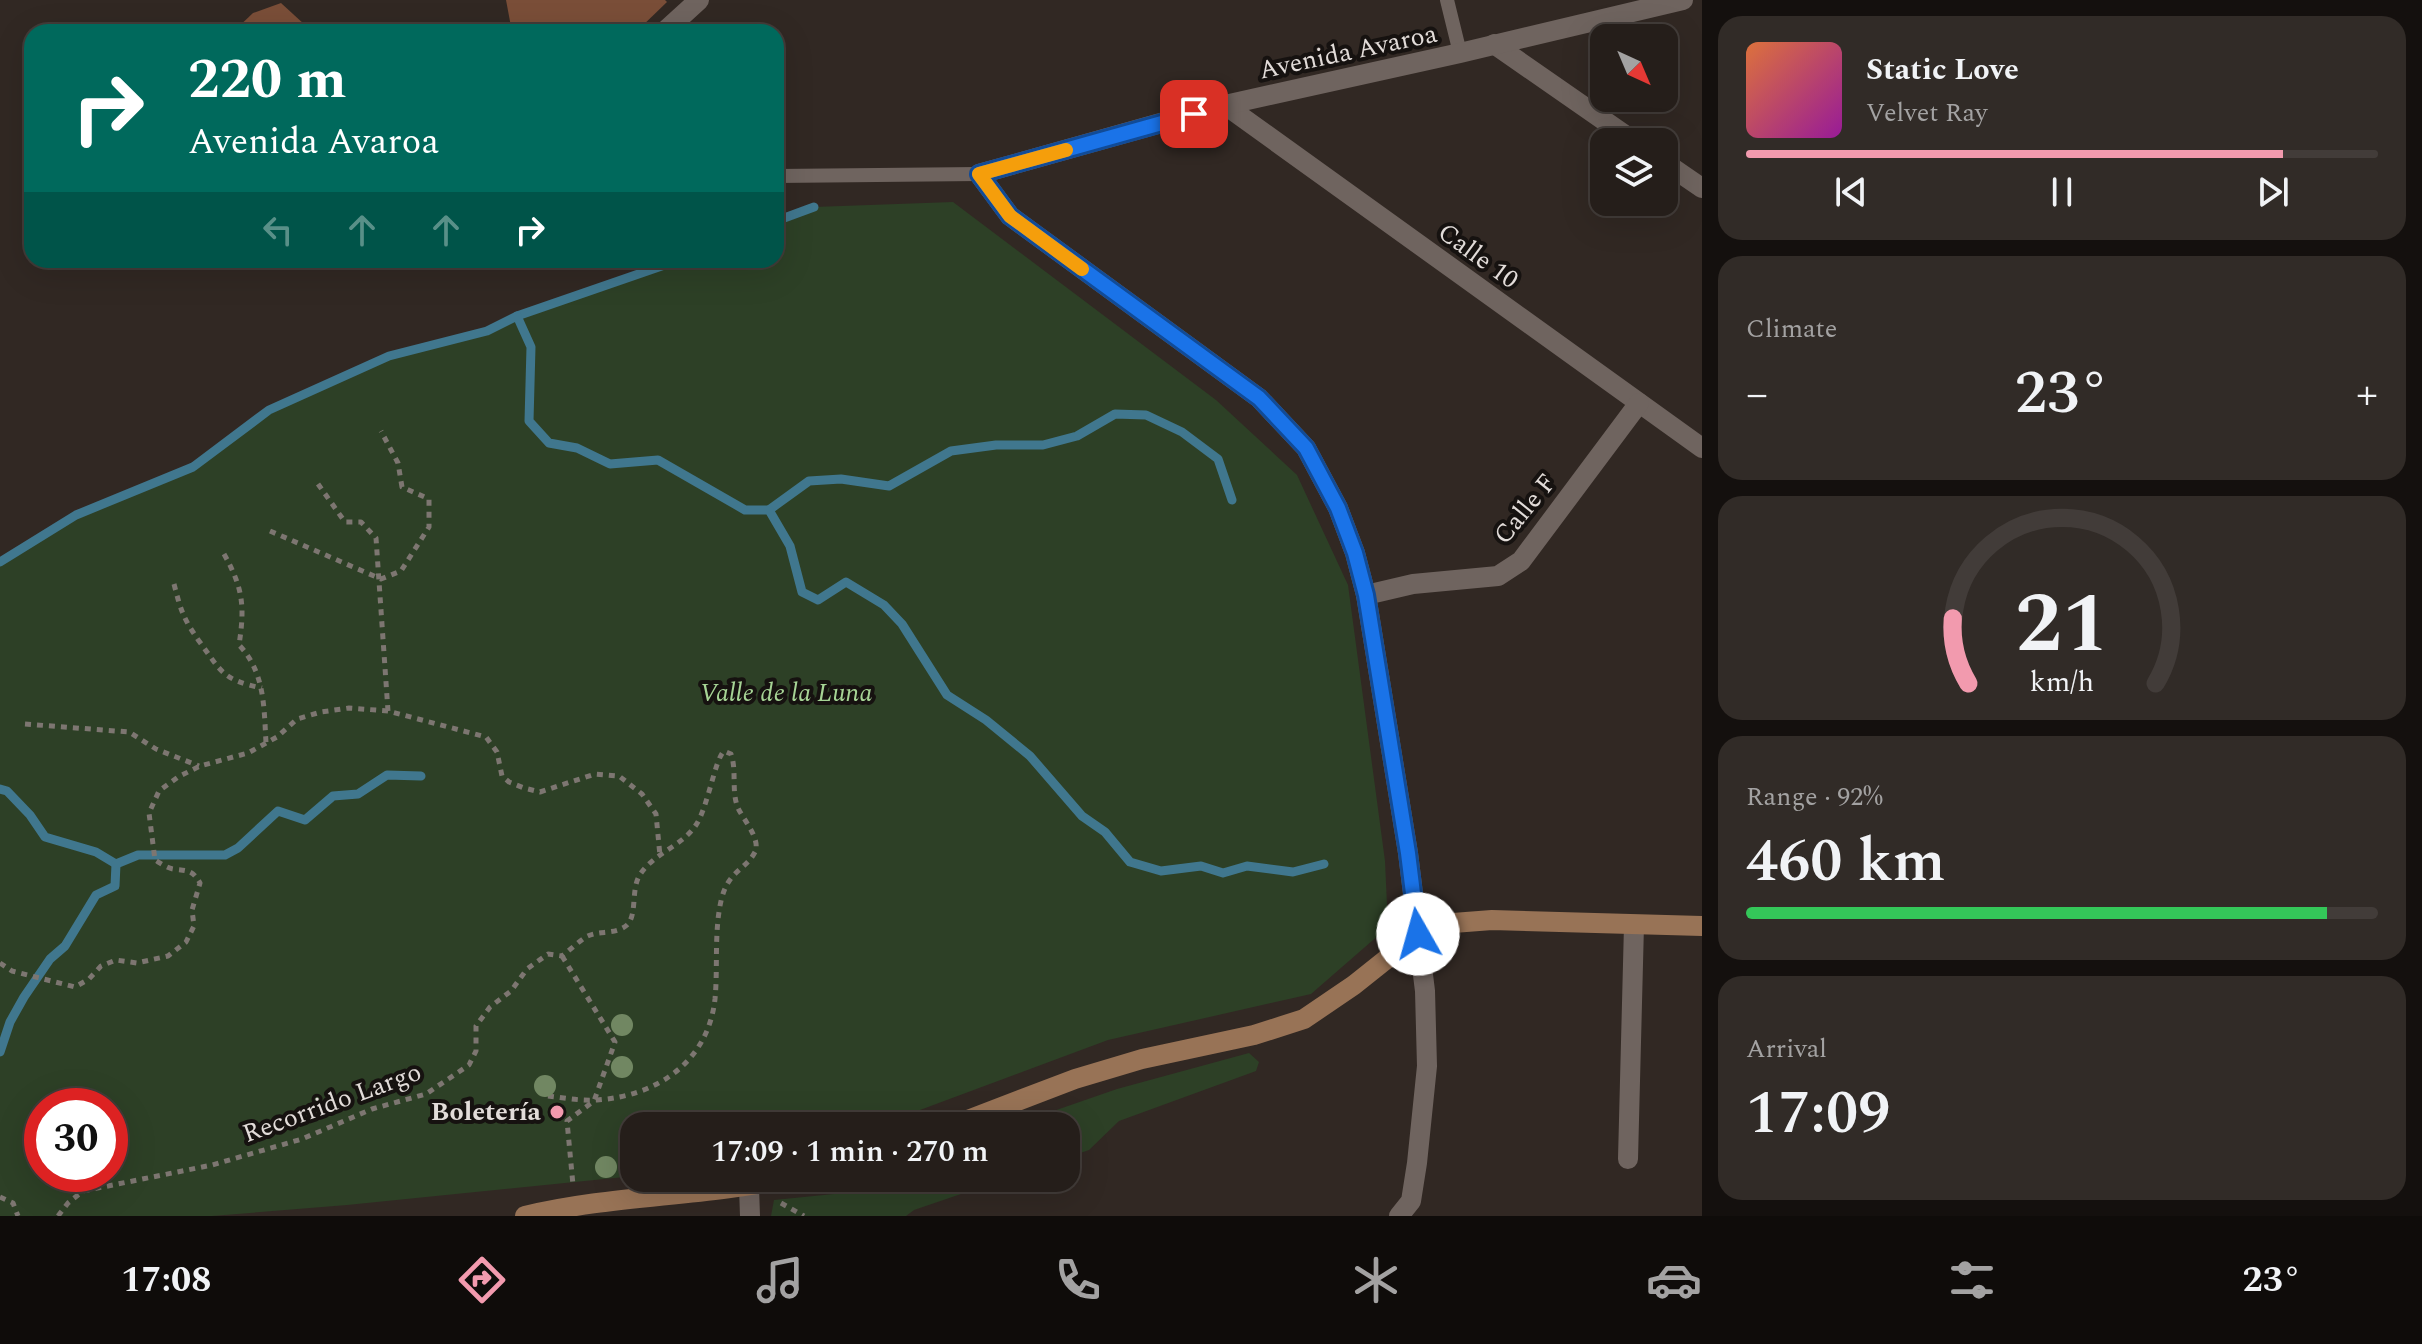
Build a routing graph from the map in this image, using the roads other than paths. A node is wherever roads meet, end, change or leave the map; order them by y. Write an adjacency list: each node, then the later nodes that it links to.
1 (699, 0): 4 (street)
2 (1447, 0): 6 (lane)
3 (1679, 0): 5 (street, Avenida Avaroa)
4 (673, 24)
5 (1494, 44): 6 (street, Avenida Avaroa); 8 (street)
6 (1460, 53): 7 (street, Avenida Avaroa)
7 (1225, 105): 10 (street, Avenida Avaroa); 13 (street, Calle 10)
8 (1615, 128)
9 (1678, 172): 12 (street)
10 (979, 174): 11 (lane); 15 (street)
11 (784, 176)
12 (1702, 188)
13 (1639, 403): 14 (street, Calle 10); 15 (street, Calle F)
14 (1702, 448)
15 (1366, 595): 18 (street)
16 (1634, 925): 17 (main road); 18 (main road); 20 (street)
17 (1702, 926)
18 (1418, 934): 19 (main road); 25 (street)
19 (989, 1112)
20 (1628, 1159)
21 (703, 1192): 23 (main road)
22 (749, 1192): 24 (street)
23 (525, 1216)
24 (750, 1216)
25 (1399, 1216)

